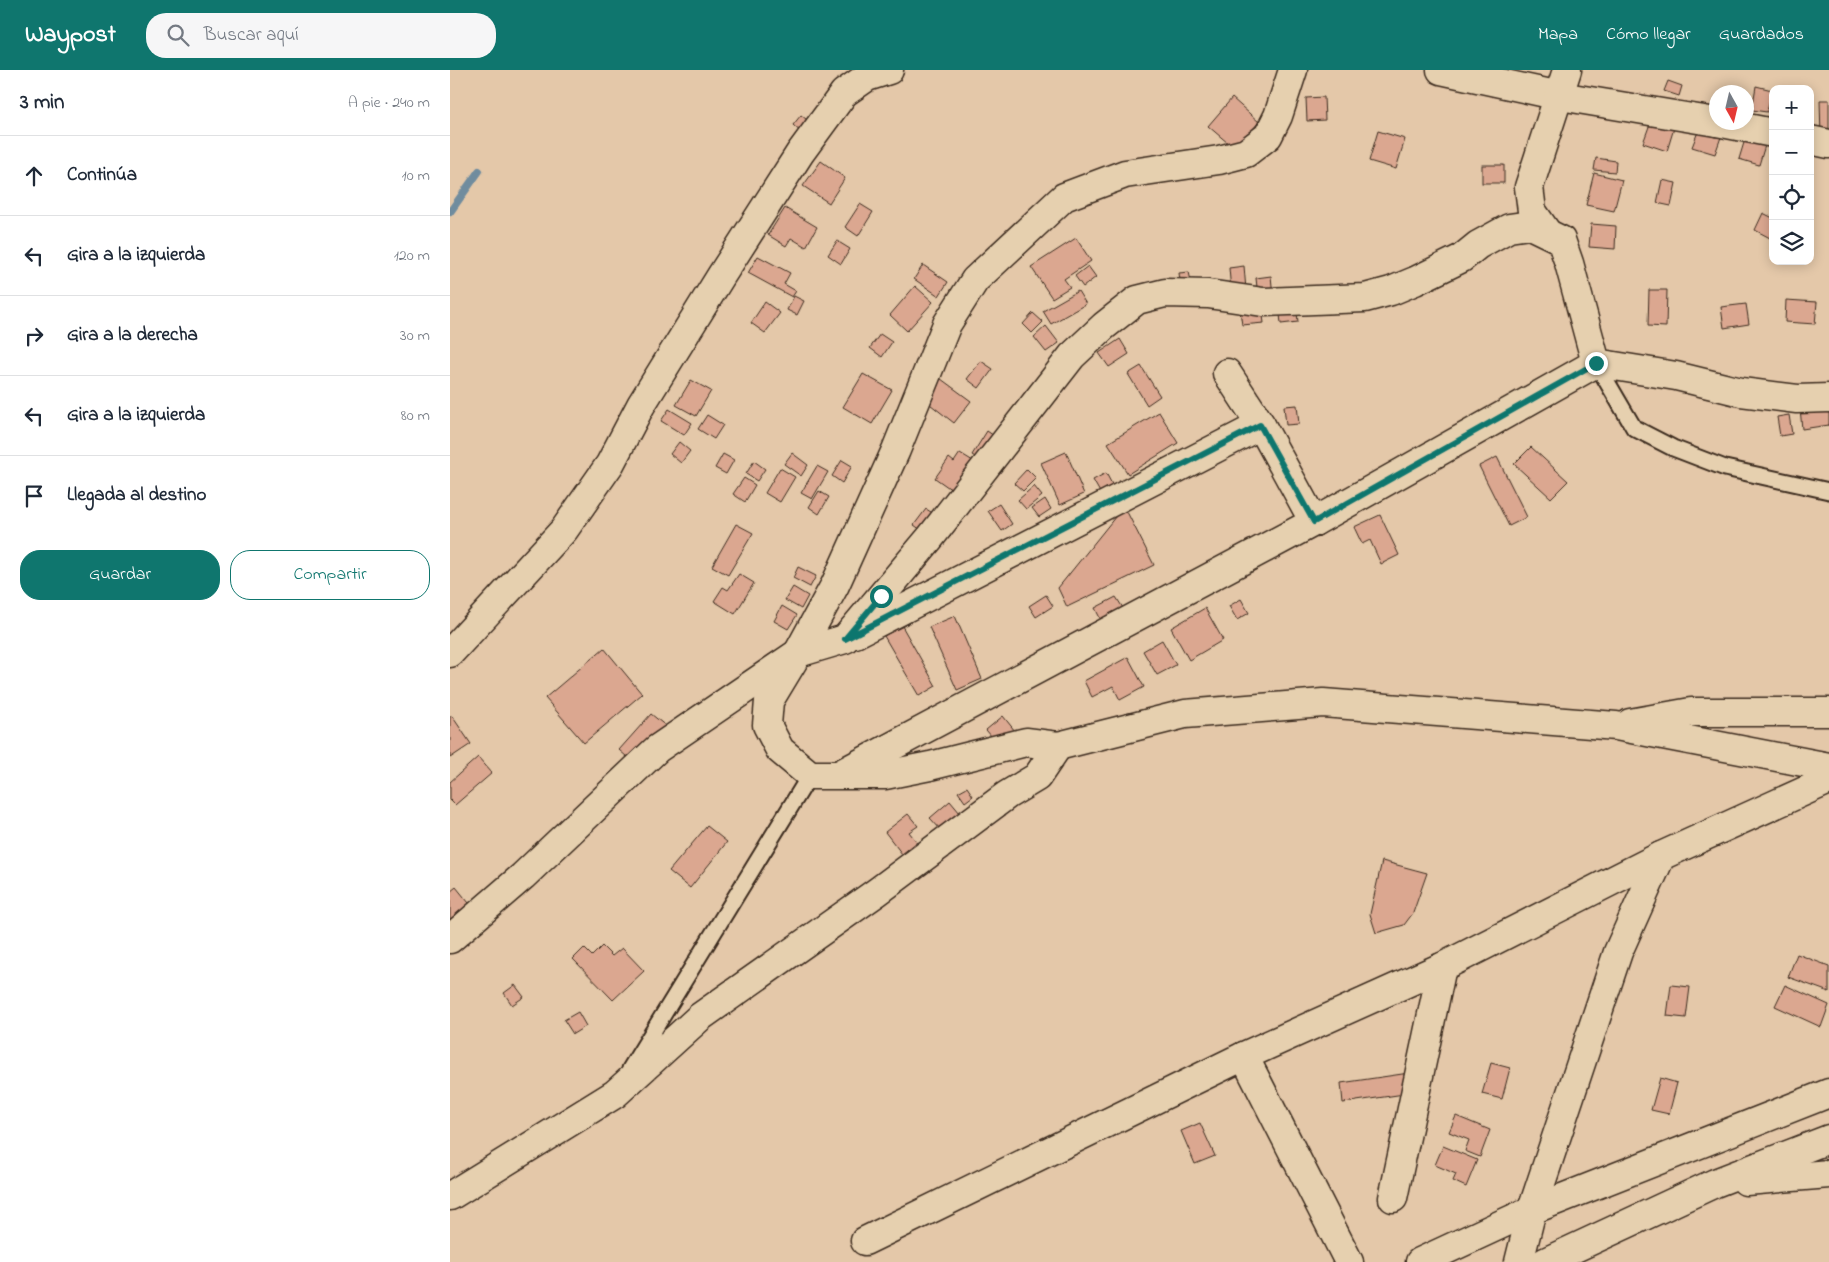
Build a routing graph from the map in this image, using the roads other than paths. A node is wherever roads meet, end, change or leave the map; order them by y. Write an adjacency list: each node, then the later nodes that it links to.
1 (889, 70): 19 (street)
2 (1292, 70): 20 (street)
3 (1441, 70): 5 (street)
4 (1567, 70): 5 (street)
5 (1560, 96): 6 (street); 11 (street)
6 (1709, 121)
7 (1754, 129): 8 (street)
8 (1769, 132)
9 (1814, 141): 10 (street)
10 (1829, 144)
11 (1546, 232): 12 (street); 18 (street)
12 (1596, 363): 14 (street); 16 (lane); 17 (street)
13 (1227, 373): 15 (street)
14 (1829, 398)
15 (1260, 425): 17 (street); 18 (street)
16 (1829, 492)
17 (1314, 522): 26 (street)
18 (845, 639): 20 (street)
19 (450, 653)
20 (798, 653): 25 (street); 29 (street)
21 (1829, 712): 22 (street)
22 (1616, 726): 23 (street); 24 (street)
23 (1058, 746): 26 (street); 33 (street)
24 (1829, 768)
25 (810, 776): 26 (street); 33 (lane)
26 (837, 776)
27 (1829, 780): 28 (street)
28 (1661, 856): 30 (street); 39 (street)
29 (450, 939)
30 (1442, 967): 31 (street); 38 (street)
31 (1244, 1056): 40 (street); 41 (street)
32 (1829, 1093): 39 (street)
33 (615, 1094): 37 (street)
34 (1829, 1139): 36 (street)
35 (1829, 1174): 36 (street)
36 (1715, 1183): 44 (street)
37 (450, 1196)
38 (1394, 1198)
39 (1532, 1210): 42 (street); 43 (street)
40 (865, 1241)
41 (1349, 1262)
42 (1420, 1262)
43 (1519, 1262)
44 (1545, 1262)

